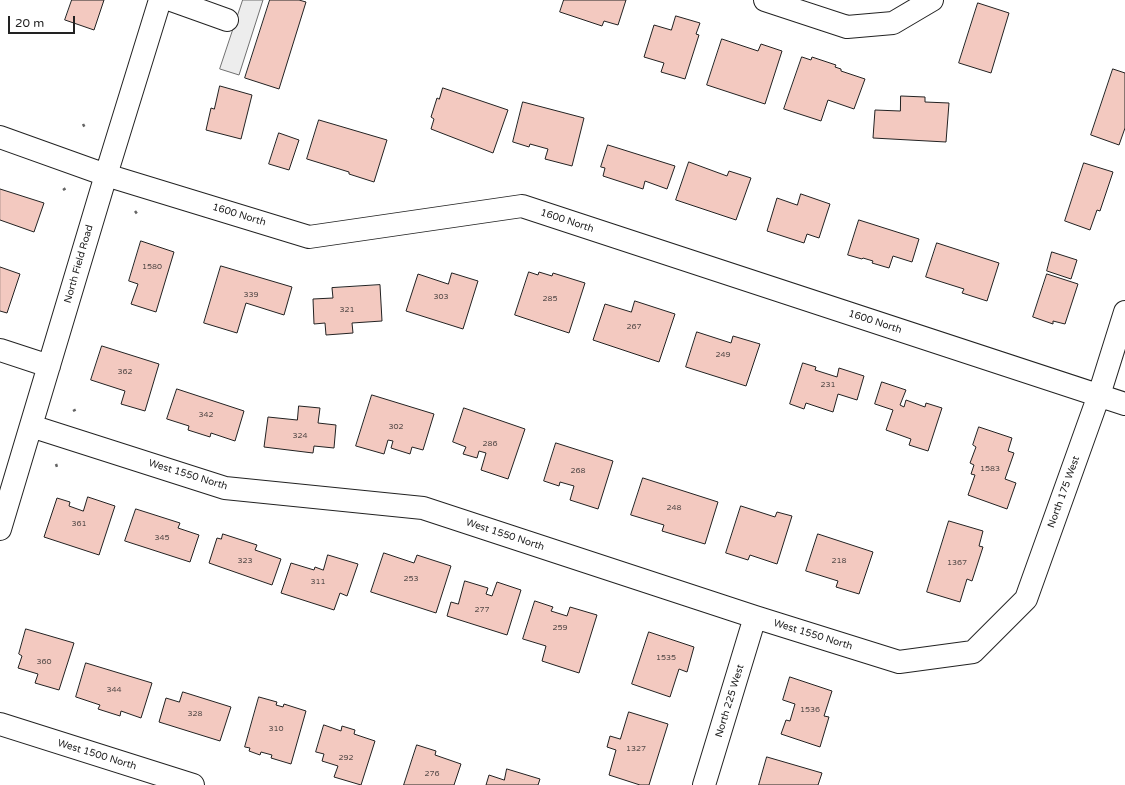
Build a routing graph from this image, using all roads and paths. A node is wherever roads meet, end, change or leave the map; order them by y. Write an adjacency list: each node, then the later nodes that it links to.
1 (160, 0): 9 (street, North Field Road)
2 (171, 0): 5 (street)
3 (766, 0): 4 (street)
4 (932, 0)
5 (227, 20)
6 (83, 124): 7 (path)
7 (85, 128)
8 (0, 137): 9 (street, 1600 North)
9 (106, 175): 14 (street, North Field Road); 15 (street, 1600 North)
10 (135, 212): 11 (path)
11 (138, 215)
12 (1125, 312): 15 (street, North 175 West)
13 (0, 350): 14 (street)
14 (50, 366): 19 (street, North Field Road)
15 (1099, 395): 16 (street, 1600 North); 22 (street, North 175 West)
16 (1125, 404)
17 (77, 409): 18 (path)
18 (73, 411)
19 (31, 426): 20 (street, North Field Road); 21 (street, West 1550 North)
20 (0, 529)
21 (755, 617): 22 (street, West 1550 North); 25 (street, North 225 West)
22 (973, 652)
23 (0, 724): 24 (street, West 1500 North)
24 (193, 785)
25 (704, 785)

